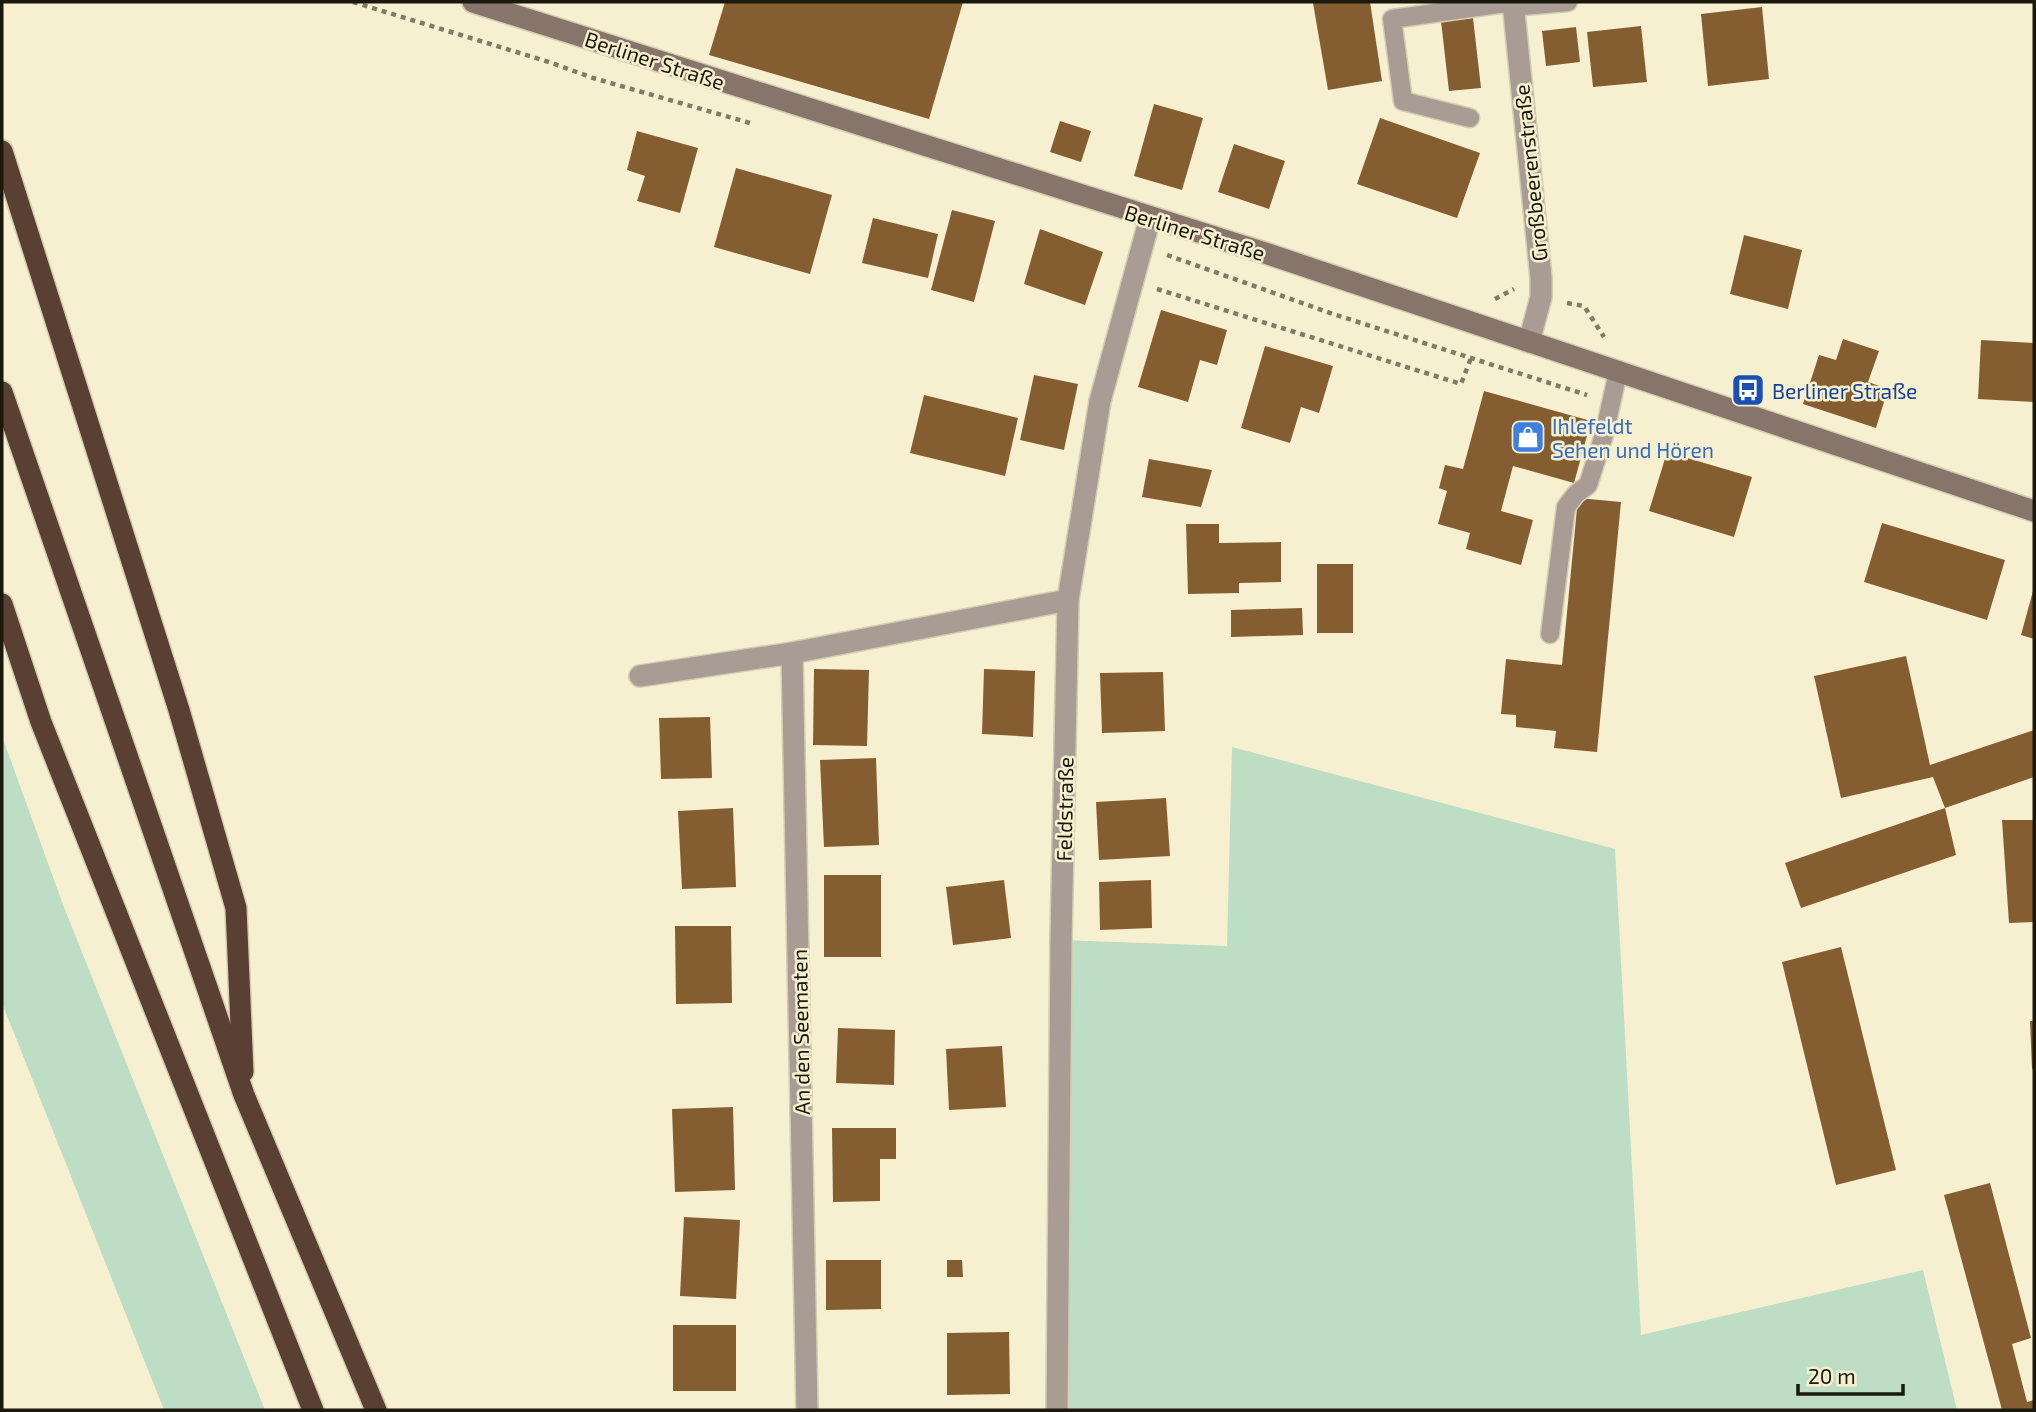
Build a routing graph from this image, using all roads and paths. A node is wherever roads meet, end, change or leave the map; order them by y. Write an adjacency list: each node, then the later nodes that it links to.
1 (353, 2): 5 (path)
2 (473, 2): 8 (main road, Berliner Straße)
3 (1568, 2): 4 (lane)
4 (1513, 4): 6 (lane); 13 (street, Großbeerenstraße)
5 (593, 78)
6 (1470, 118)
7 (2, 151): 24 (highway)
8 (1150, 218): 9 (street, Feldstraße); 13 (main road, Berliner Straße)
9 (1144, 239): 10 (street, Feldstraße); 14 (path)
10 (1133, 281): 15 (path); 19 (street, Feldstraße)
11 (1584, 306): 12 (path)
12 (1605, 339)
13 (1528, 342): 16 (main road, Berliner Straße)
14 (1441, 350)
15 (1471, 358)
16 (1618, 372): 18 (main road, Berliner Straße); 21 (lane)
17 (2, 392): 24 (highway)
18 (2034, 510)
19 (1068, 600): 22 (street); 28 (street, Feldstraße)
20 (2, 604): 25 (highway)
21 (1550, 635)
22 (793, 653): 23 (street); 27 (street, An den Seematen)
23 (640, 676)
24 (244, 1095): 26 (highway)
25 (313, 1410)
26 (376, 1410)
27 (807, 1410)
28 (1057, 1410)

